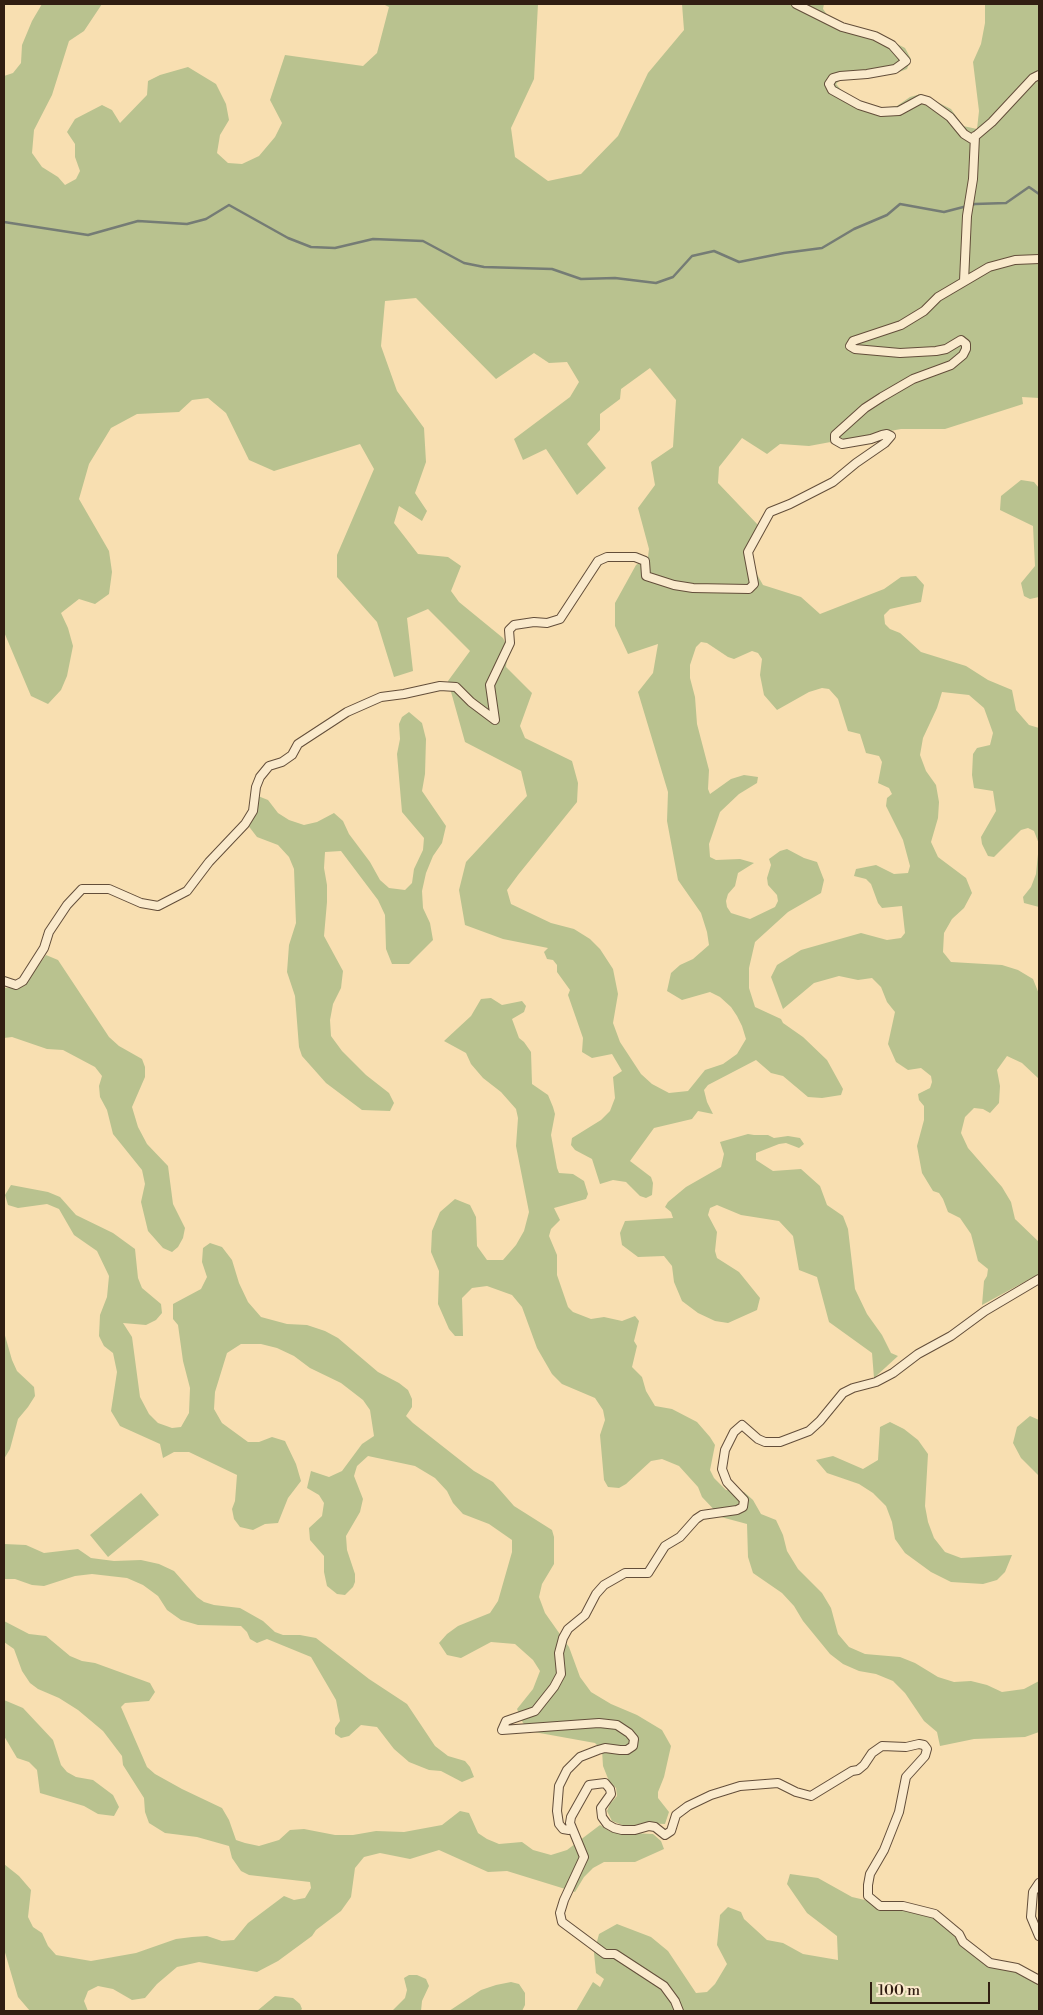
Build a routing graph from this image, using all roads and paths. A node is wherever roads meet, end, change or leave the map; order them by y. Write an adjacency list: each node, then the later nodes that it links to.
1 (796, 4): 3 (street)
2 (1039, 75): 3 (street)
3 (975, 136): 5 (street)
4 (1039, 259): 5 (street)
5 (964, 280): 6 (street)
6 (4, 981)
7 (1039, 1279): 8 (street)
8 (571, 1827): 11 (street); 12 (street)
9 (1039, 1883): 10 (street)
10 (1039, 1936)
11 (1039, 1980)
12 (679, 2011)

